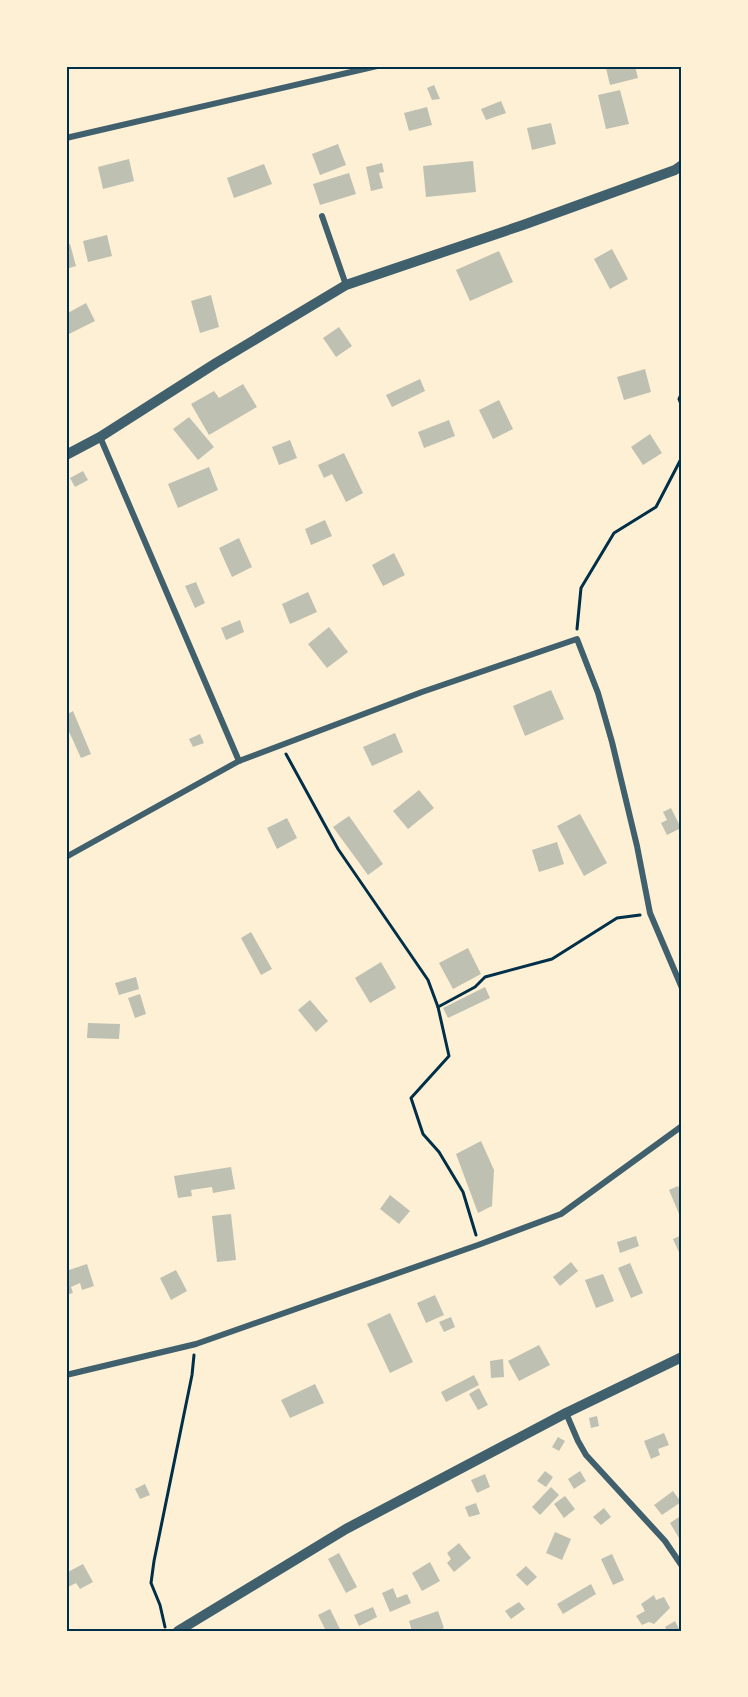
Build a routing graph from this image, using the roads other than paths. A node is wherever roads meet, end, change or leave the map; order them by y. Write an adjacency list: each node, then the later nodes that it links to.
1 (377, 66): 2 (street)
2 (66, 138)
3 (682, 165): 5 (street)
4 (322, 216): 5 (street)
5 (346, 285): 6 (street)
6 (100, 437): 7 (street); 8 (street)
7 (66, 455)
8 (239, 761): 9 (street); 10 (street)
9 (66, 857)
10 (682, 988)
11 (682, 1126): 13 (street)
12 (682, 1358): 14 (street)
13 (66, 1375)
14 (566, 1413): 15 (street); 16 (street)
15 (682, 1566)
16 (178, 1631)

